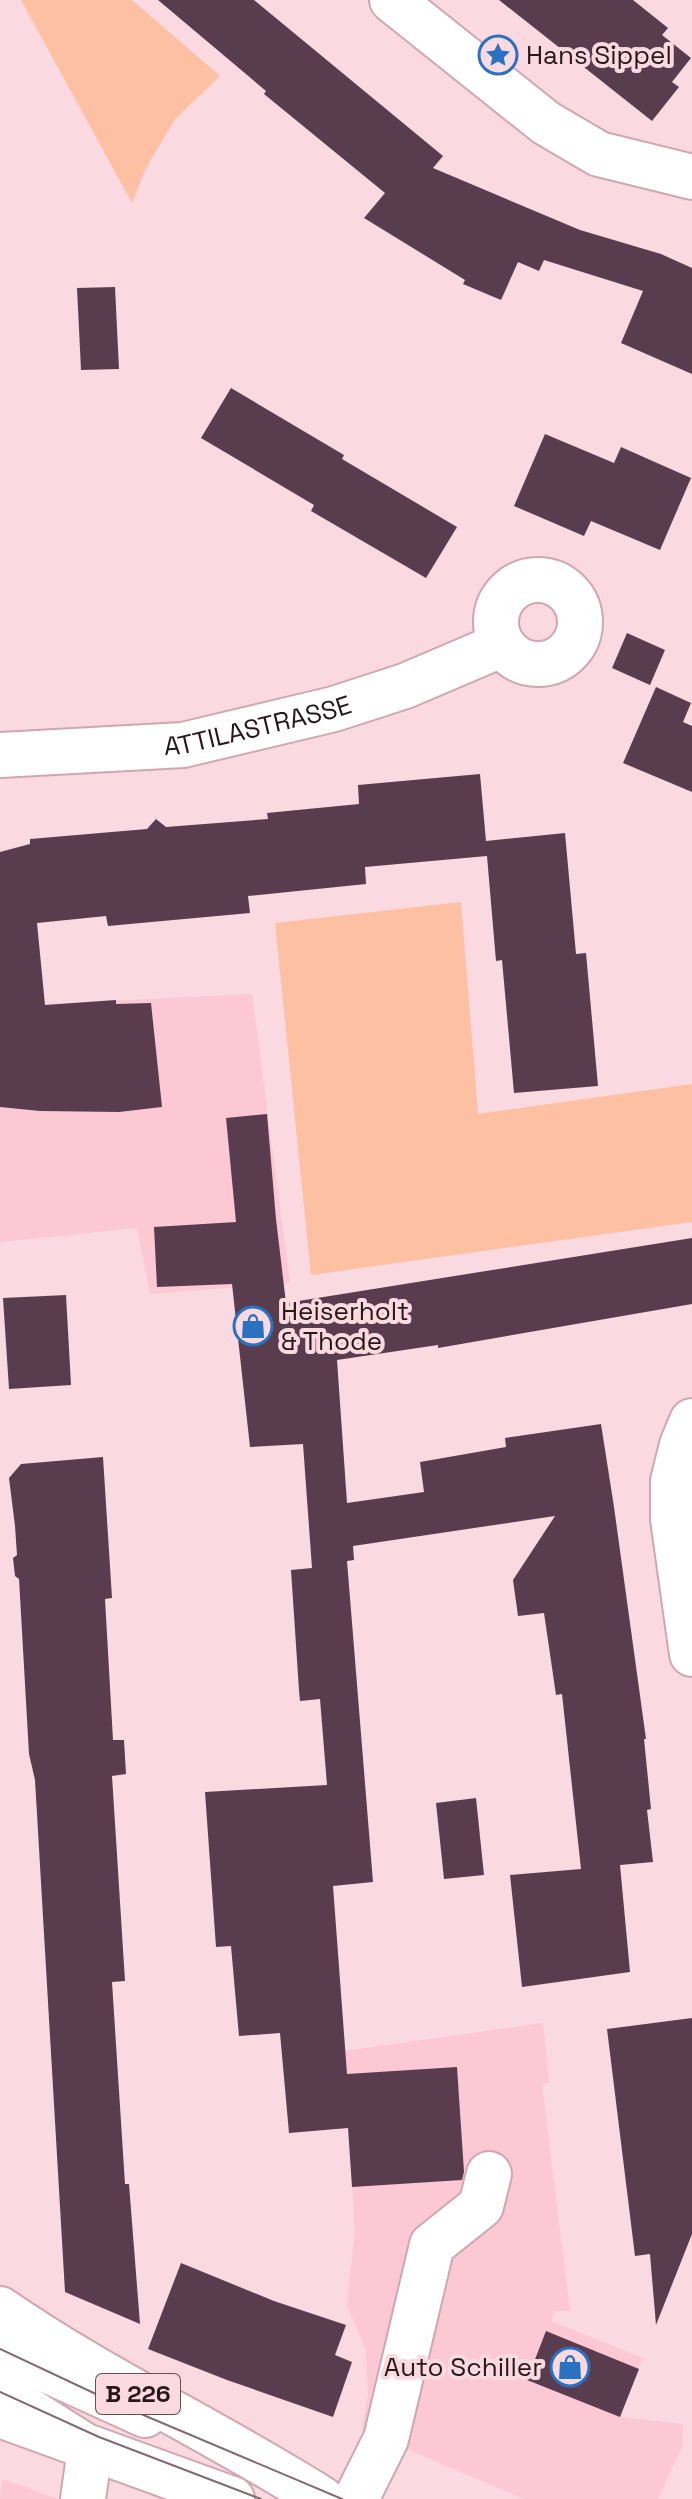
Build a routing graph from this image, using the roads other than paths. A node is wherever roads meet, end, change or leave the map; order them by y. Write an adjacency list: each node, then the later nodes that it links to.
1 (392, 0): 2 (street)
2 (692, 177)
3 (501, 645): 4 (street, ATTILASTRASSE)
4 (0, 755)
5 (692, 1421): 6 (street)
6 (692, 1654)
7 (489, 2174): 17 (street)
8 (0, 2309): 13 (street, B 226)
9 (0, 2349): 13 (street)
10 (0, 2392): 12 (street)
11 (0, 2415): 12 (street, B 226)
12 (90, 2449): 14 (street); 15 (street, B 226)
13 (280, 2473): 16 (street, B 226)
14 (83, 2499)
15 (232, 2499)
16 (322, 2499)
17 (356, 2499)

